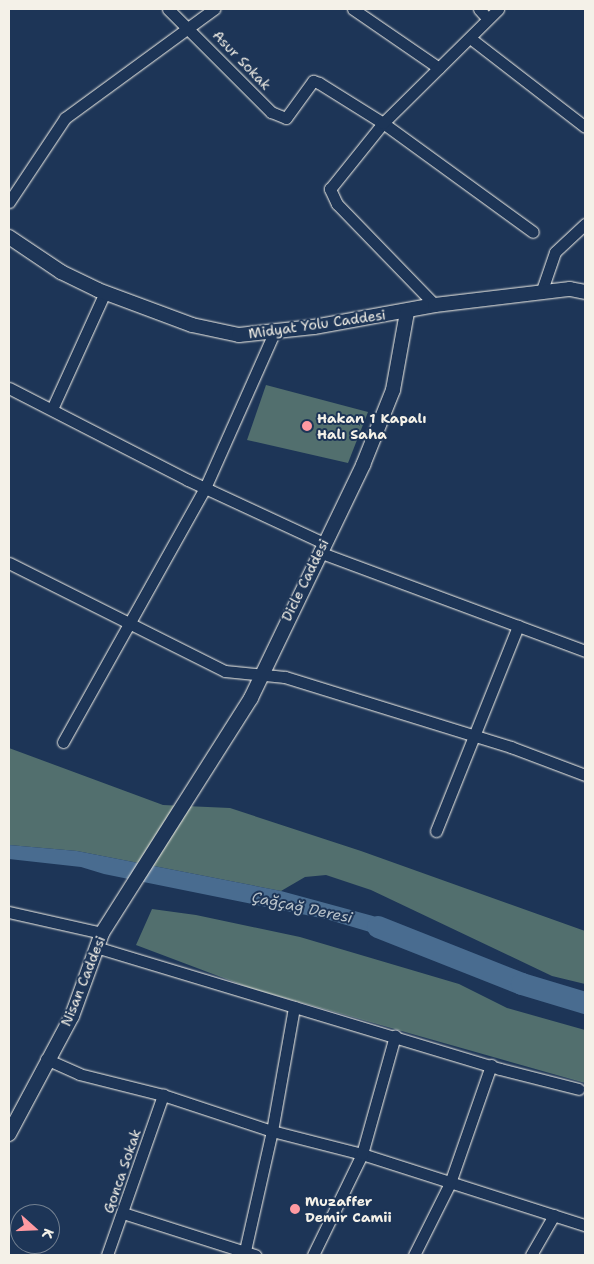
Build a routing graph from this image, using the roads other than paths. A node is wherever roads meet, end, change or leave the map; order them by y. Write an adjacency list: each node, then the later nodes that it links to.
1 (168, 9): 7 (street, Asur Sokak)
2 (214, 9): 7 (street)
3 (353, 9): 9 (street)
4 (479, 9): 6 (street)
5 (498, 9): 6 (street)
6 (488, 19): 8 (street)
7 (189, 27): 10 (street, Asur Sokak); 12 (street)
8 (470, 38): 9 (street); 11 (street)
9 (439, 68): 10 (street)
10 (383, 122): 14 (street); 19 (street)
11 (585, 127)
12 (9, 202)
13 (585, 224): 18 (street)
14 (533, 232)
15 (9, 237): 16 (street, Midyat Yolu Caddesi)
16 (104, 292): 21 (street, Midyat Yolu Caddesi); 23 (street)
17 (585, 292): 18 (street, Midyat Yolu Caddesi)
18 (541, 293): 19 (street, Midyat Yolu Caddesi)
19 (434, 305): 20 (street, Midyat Yolu Caddesi)
20 (407, 312): 21 (street, Midyat Yolu Caddesi); 25 (street, Dicle Caddesi)
21 (275, 331): 24 (street)
22 (9, 388): 23 (street)
23 (52, 409): 24 (street)
24 (206, 488): 25 (street); 27 (street)
25 (321, 548): 28 (street); 30 (street, Dicle Caddesi)
26 (9, 563): 27 (street)
27 (130, 625): 30 (street); 32 (street)
28 (518, 626): 29 (street); 31 (street)
29 (585, 651)
30 (260, 674): 31 (street); 35 (street, Dicle Caddesi)
31 (474, 736): 33 (street); 34 (street)
32 (63, 742)
33 (585, 775)
34 (436, 831)
35 (166, 833): 37 (street, Nisan Caddesi)
36 (9, 912): 37 (street)
37 (102, 933): 38 (street, Nisan Caddesi)
38 (99, 948): 39 (street); 41 (street, Nisan Caddesi)
39 (294, 1007): 40 (street); 45 (street)
40 (394, 1036): 42 (street); 47 (street)
41 (46, 1059): 44 (street); 46 (street, Nisan Caddesi)
42 (491, 1066): 43 (street); 48 (street)
43 (579, 1089)
44 (163, 1095): 45 (street); 49 (street, Gonca Sokak)
45 (272, 1131): 47 (street); 52 (street)
46 (9, 1134)
47 (362, 1154): 48 (street); 54 (street)
48 (450, 1183): 50 (street); 55 (street)
49 (123, 1213): 52 (street); 53 (street, Gonca Sokak)
50 (554, 1215): 51 (street); 56 (street)
51 (585, 1225)
52 (248, 1254)
53 (107, 1255)
54 (313, 1255)
55 (414, 1255)
56 (531, 1255)

